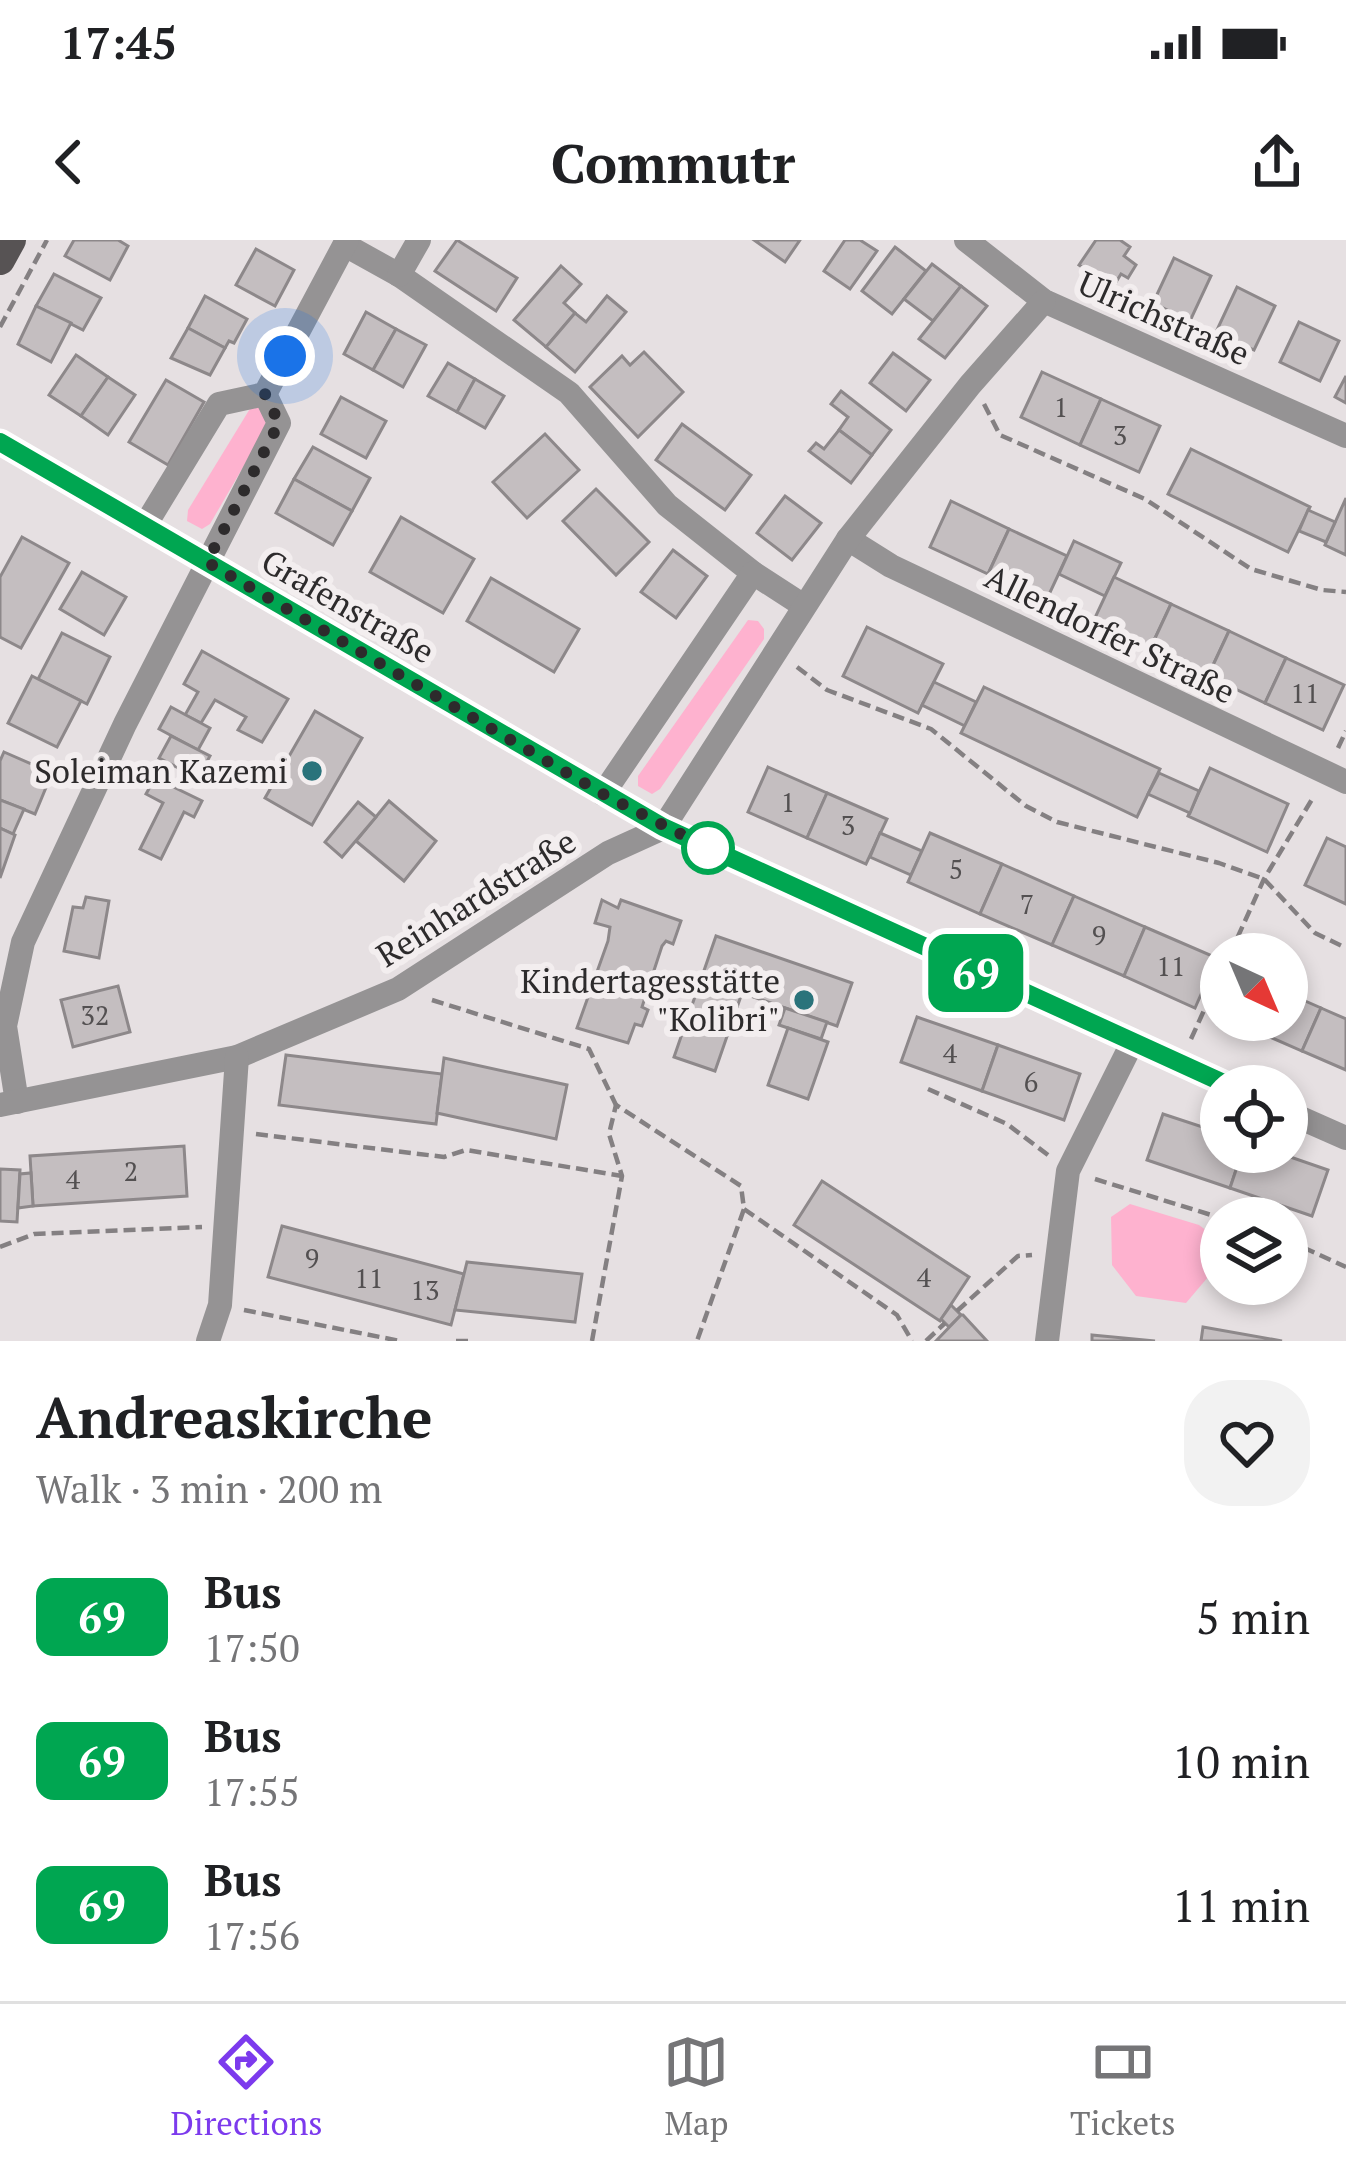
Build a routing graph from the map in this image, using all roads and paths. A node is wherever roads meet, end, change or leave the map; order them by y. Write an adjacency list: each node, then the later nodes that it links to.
1 (11, 240): 6 (main road)
2 (46, 240): 9 (path)
3 (419, 240): 7 (street)
4 (967, 240): 8 (street, Ulrichstraße)
5 (346, 243): 7 (street); 11 (street)
6 (0, 260)
7 (399, 275): 17 (street)
8 (1044, 301): 10 (street); 12 (street, Ulrichstraße)
9 (0, 327)
10 (970, 385): 15 (street); 18 (path)
11 (265, 394): 14 (street); 16 (street)
12 (1346, 436)
13 (0, 442): 14 (street, Grafenstraße)
14 (146, 524): 16 (street, Grafenstraße)
15 (848, 539): 19 (street); 22 (street, Allendorfer Straße)
16 (207, 562): 23 (street, Grafenstraße); 34 (street)
17 (752, 573): 19 (street); 23 (street, Reinhardstraße)
18 (1346, 592)
19 (804, 606): 20 (street)
20 (777, 646): 24 (street); 25 (path)
21 (1346, 731): 22 (path)
22 (1336, 778): 25 (path)
23 (603, 794): 24 (street, Grafenstraße)
24 (663, 827): 28 (street, Reinhardstraße); 30 (street, Grafenstraße)
25 (1264, 879): 26 (path); 27 (path)
26 (1240, 933)
27 (1346, 948)
28 (398, 989): 31 (street, Reinhardstraße); 35 (path)
29 (1200, 1015): 32 (path)
30 (1132, 1043): 32 (street, Grafenstraße); 44 (street)
31 (237, 1057): 34 (street, Reinhardstraße); 37 (street)
32 (1177, 1062): 33 (street, Grafenstraße)
33 (1200, 1072)
34 (8, 1103)
35 (616, 1105): 39 (path); 40 (path)
36 (1308, 1121): 38 (street)
37 (232, 1131): 39 (path); 41 (street)
38 (1346, 1138)
39 (622, 1176): 53 (path)
40 (744, 1209): 54 (path); 55 (path)
41 (227, 1226): 42 (path); 46 (street)
42 (0, 1247)
43 (1308, 1250): 45 (path)
44 (1060, 1252): 47 (path); 57 (street)
45 (1346, 1267)
46 (220, 1305): 49 (street); 50 (path)
47 (957, 1311)
48 (945, 1323): 56 (path)
49 (208, 1341)
50 (400, 1341)
51 (457, 1341): 52 (path)
52 (473, 1341)
53 (592, 1341)
54 (697, 1341)
55 (912, 1341)
56 (926, 1341)
57 (1047, 1341)

